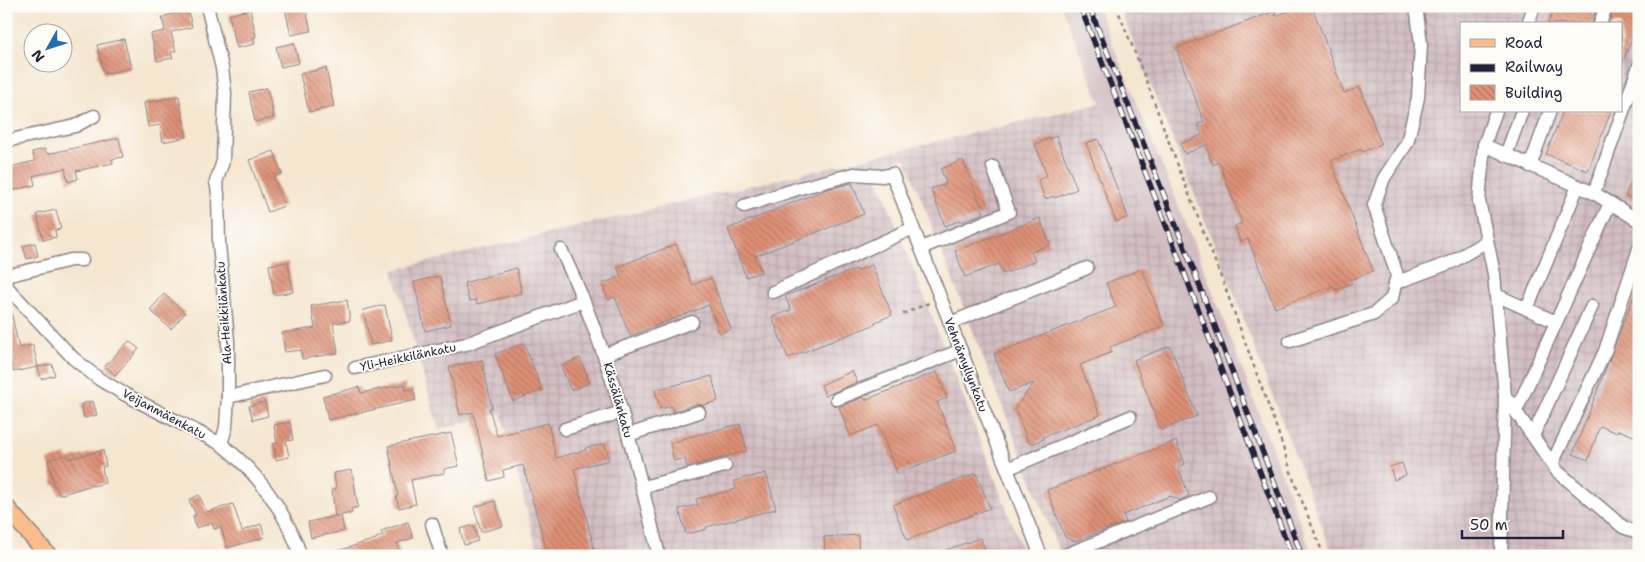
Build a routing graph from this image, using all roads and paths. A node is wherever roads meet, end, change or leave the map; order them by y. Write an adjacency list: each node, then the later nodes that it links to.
1 (207, 6): 51 (street, Ala-Heikkilänkatu)
2 (1116, 6): 76 (path)
3 (1416, 6): 34 (street)
4 (1534, 6): 6 (street)
5 (1606, 6): 7 (street)
6 (1529, 22)
7 (1601, 22)
8 (1639, 66): 9 (street)
9 (1626, 85): 10 (street)
10 (1622, 98)
11 (1496, 112): 17 (street)
12 (1522, 112): 18 (street)
13 (1550, 112): 19 (street)
14 (1618, 112): 22 (street)
15 (94, 116): 16 (street)
16 (6, 142)
17 (1484, 145): 18 (street); 27 (street)
18 (1506, 155): 19 (street)
19 (1530, 166): 21 (street)
20 (993, 167): 28 (street)
21 (1578, 186): 22 (street); 41 (street)
22 (1594, 193): 23 (street)
23 (1610, 203): 25 (street); 44 (street)
24 (744, 206): 26 (street, Vehnämyllynkatu)
25 (1639, 221)
26 (913, 228): 28 (street, Vehnämyllynkatu); 36 (street)
27 (1487, 241): 34 (street); 37 (street)
28 (921, 248): 45 (street, Vehnämyllynkatu)
29 (1639, 249): 62 (street)
30 (561, 250): 38 (street, Kässälänkatu)
31 (82, 260): 33 (street)
32 (1087, 268): 45 (street)
33 (6, 276)
34 (1395, 283): 46 (street)
35 (6, 286): 61 (street, Veijanmäenkatu)
36 (773, 292)
37 (1496, 295): 41 (street); 52 (street)
38 (583, 301): 48 (street, Kässälänkatu); 49 (street, Yli-Heikkilänkatu)
39 (931, 303): 42 (path)
40 (1592, 306): 60 (street)
41 (1527, 309): 44 (street)
42 (903, 314)
43 (692, 322): 48 (street)
44 (1556, 322): 54 (street)
45 (950, 323): 47 (street, Vehnämyllynkatu)
46 (1290, 341)
47 (960, 350): 53 (street); 64 (street, Vehnämyllynkatu)
48 (604, 354): 55 (street, Kässälänkatu)
49 (355, 368)
50 (325, 375): 51 (street)
51 (228, 396): 61 (street, Ala-Heikkilänkatu)
52 (1505, 396): 54 (street); 77 (street)
53 (837, 399)
54 (1516, 411): 60 (street)
55 (622, 412): 58 (street); 59 (street, Kässälänkatu)
56 (699, 412): 59 (street)
57 (1130, 417): 64 (street)
58 (565, 429)
59 (628, 436): 65 (street, Kässälänkatu)
60 (1533, 436): 62 (street)
61 (221, 444): 71 (street, Veijanmäenkatu)
62 (1552, 464): 69 (street)
63 (725, 466): 65 (street)
64 (1007, 469): 74 (street, Vehnämyllynkatu)
65 (643, 487): 73 (street, Kässälänkatu)
66 (1209, 497): 75 (street)
67 (6, 507): 70 (main road)
68 (432, 524): 72 (street)
69 (1637, 529)
70 (49, 556)
71 (301, 556)
72 (442, 556)
73 (659, 556)
74 (1041, 556)
75 (1063, 556)
76 (1324, 556)
77 (1501, 556)

